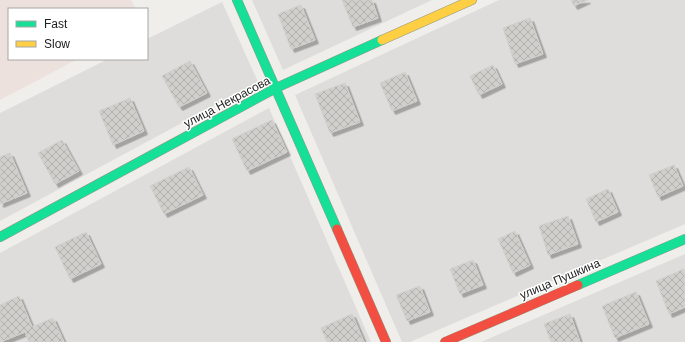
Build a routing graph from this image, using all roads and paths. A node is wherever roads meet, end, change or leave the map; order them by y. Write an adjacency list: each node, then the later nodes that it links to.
1 (237, 0): 3 (street)
2 (472, 0): 3 (street, улица Некрасова)
3 (276, 88): 4 (street, улица Некрасова); 6 (street)
4 (0, 237)
5 (685, 239): 7 (street, улица Пушкина)
6 (386, 342)
7 (445, 342)

